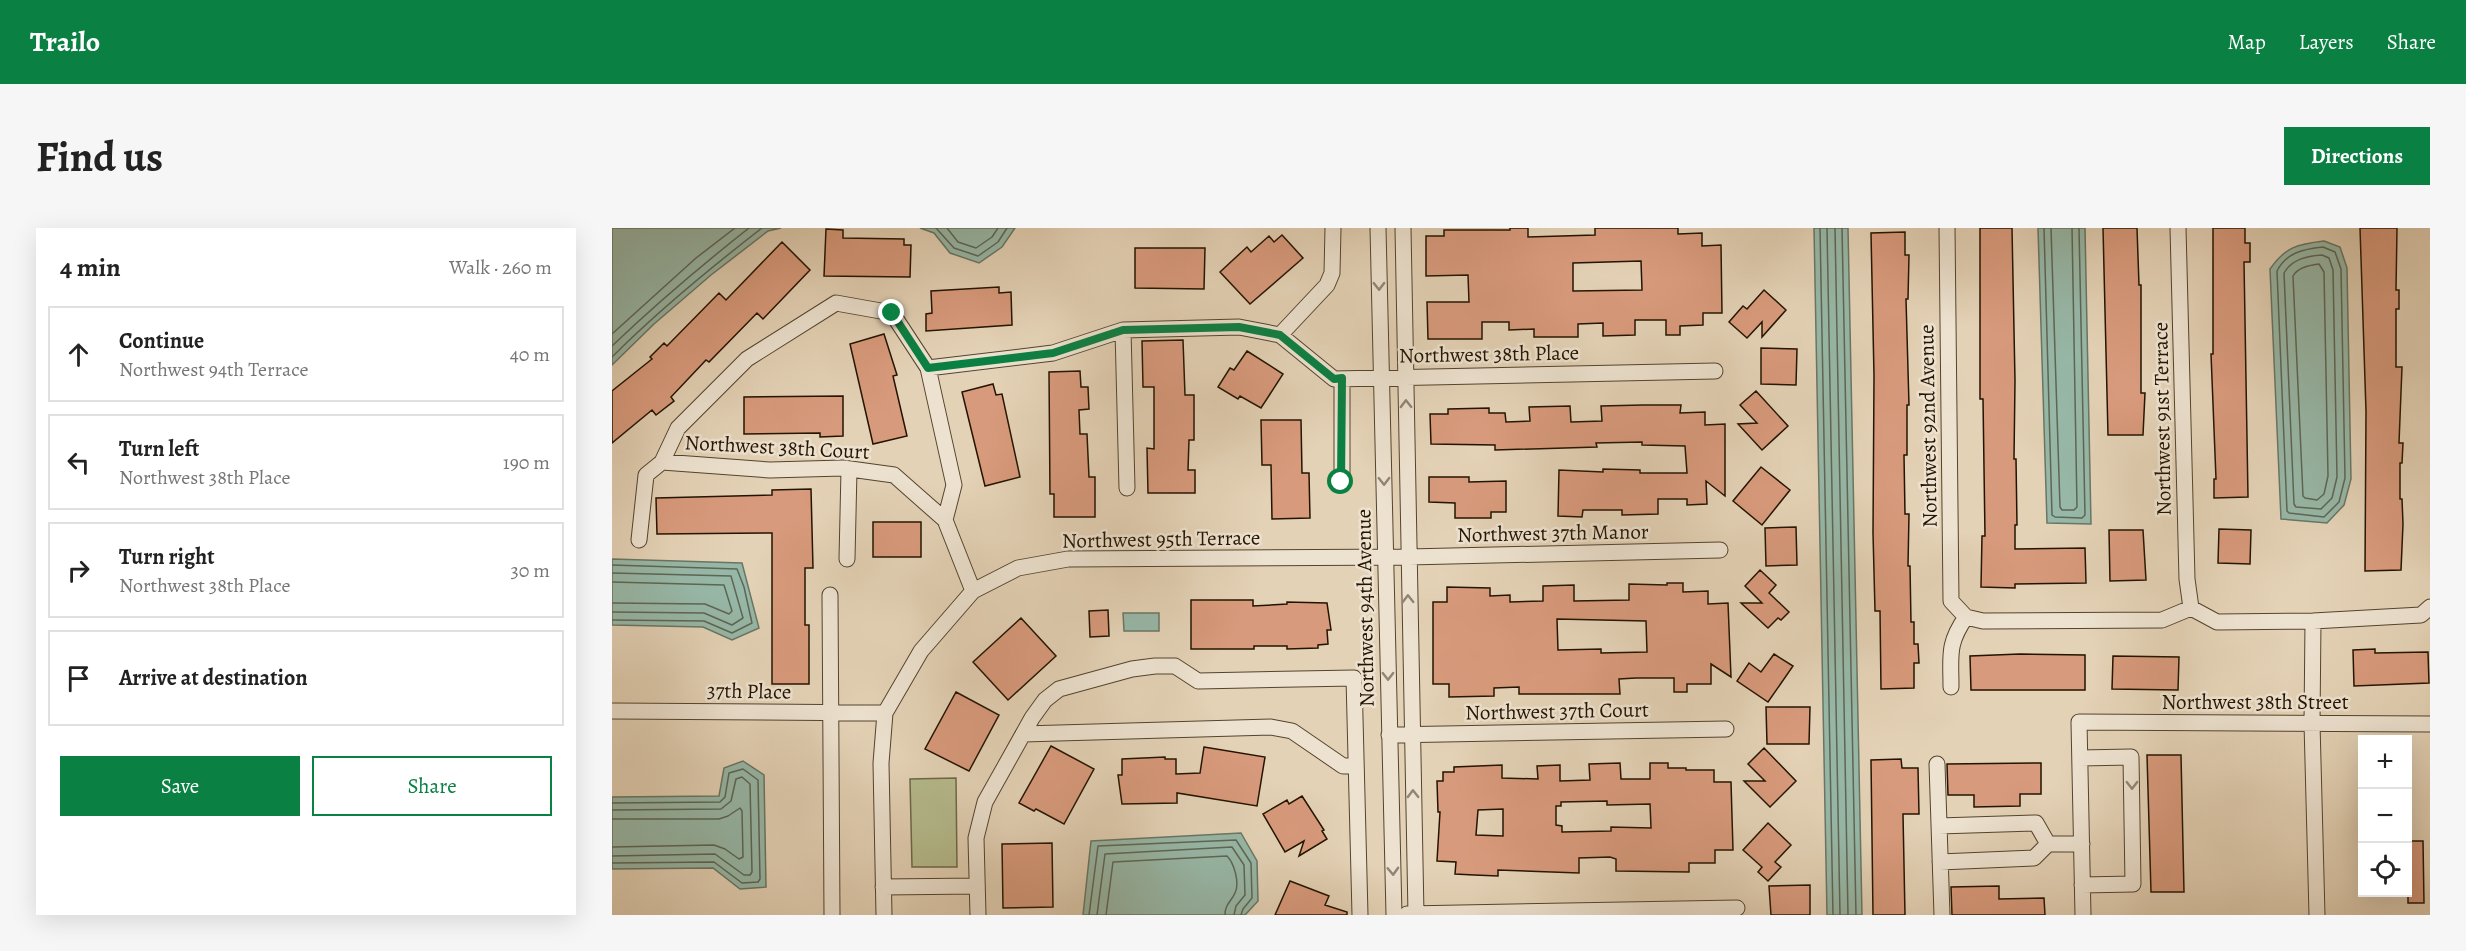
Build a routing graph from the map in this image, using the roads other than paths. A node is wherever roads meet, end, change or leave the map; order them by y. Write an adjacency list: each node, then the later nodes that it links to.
1 (1333, 228): 7 (street)
2 (1378, 228): 10 (street, Northwest 94th Avenue, one-way to 10)
3 (1403, 228): 11 (street, Northwest 94th Avenue)
4 (1947, 228): 27 (street, Northwest 92nd Avenue)
5 (2178, 228): 26 (street, Northwest 91st Terrace)
6 (1123, 330): 7 (street, Northwest 38th Place); 8 (street, Northwest 38th Place); 16 (street)
7 (1280, 335): 12 (street, Northwest 38th Place)
8 (928, 368): 13 (street); 17 (street)
9 (1715, 372): 11 (street, Northwest 38th Place)
10 (1381, 377): 11 (street, Northwest 38th Place); 12 (street, Northwest 38th Place); 20 (street, Northwest 94th Avenue, one-way to 20)
11 (1406, 377): 21 (street, Northwest 94th Avenue, one-way to 11)
12 (1342, 378): 15 (street)
13 (662, 462): 14 (street, Northwest 38th Court); 18 (street)
14 (849, 470): 17 (street, Northwest 38th Court); 22 (street)
15 (1341, 482)
16 (1127, 488)
17 (945, 520): 23 (street)
18 (639, 540)
19 (1720, 550): 21 (street, Northwest 37th Manor)
20 (1386, 557): 21 (street, Northwest 37th Manor); 23 (street, Northwest 95th Terrace); 38 (street, Northwest 94th Avenue, one-way to 38)
21 (1408, 557): 37 (street, Northwest 94th Avenue, one-way to 21)
22 (847, 559)
23 (972, 591): 32 (street, Northwest 95th Terrace)
24 (830, 595): 31 (street)
25 (2430, 607): 28 (street)
26 (2191, 608): 27 (street); 28 (street)
27 (1966, 617): 29 (street)
28 (2313, 621): 33 (street)
29 (1951, 687)
30 (612, 711): 31 (street, 37th Place)
31 (831, 713): 32 (street, 37th Place); 50 (street)
32 (885, 713): 48 (street, Northwest 95th Terrace)
33 (2312, 723): 34 (street, Northwest 38th Street); 39 (street, Northwest 38th Street); 58 (street)
34 (2430, 724)
35 (1726, 729): 37 (street, Northwest 37th Court)
36 (1023, 734): 41 (street); 41 (street); 47 (street)
37 (1411, 734): 38 (street, Northwest 37th Court); 55 (street, Northwest 94th Avenue, one-way to 37)
38 (1389, 735): 54 (street, Northwest 94th Avenue, one-way to 54)
39 (2080, 758): 44 (street); 46 (street, one-way to 46)
40 (1937, 764): 42 (street)
41 (1356, 766): 53 (street)
42 (1939, 826): 43 (street); 45 (street)
43 (2048, 844): 44 (street); 45 (street)
44 (2082, 844): 46 (street)
45 (1940, 862): 56 (street)
46 (2082, 885): 57 (street)
47 (977, 886): 48 (street); 52 (street)
48 (883, 887): 51 (street, Northwest 95th Terrace)
49 (1737, 908): 55 (street)
50 (832, 915)
51 (884, 915)
52 (978, 915)
53 (1360, 915)
54 (1394, 915): 55 (street)
55 (1416, 915)
56 (1942, 915)
57 (2083, 915)
58 (2317, 915)

